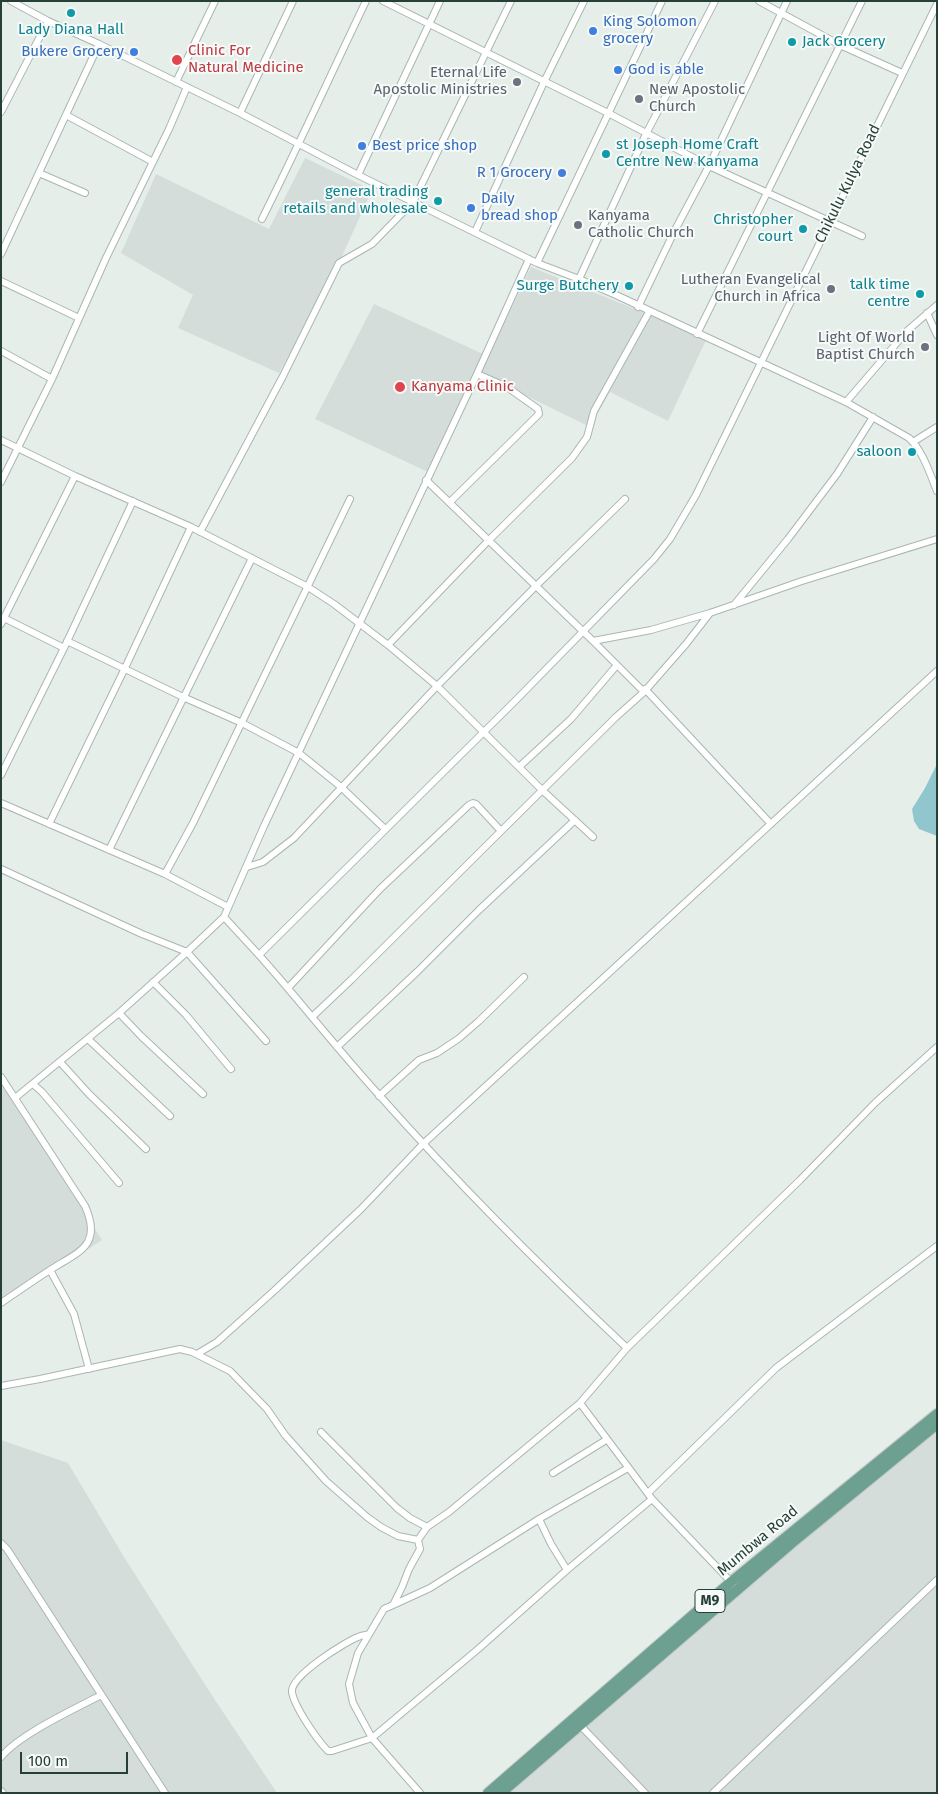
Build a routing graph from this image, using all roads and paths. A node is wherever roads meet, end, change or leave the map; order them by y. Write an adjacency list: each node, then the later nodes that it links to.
1 (11, 1): 16 (street)
2 (215, 1): 22 (street)
3 (293, 1): 26 (street)
4 (366, 1): 30 (street)
5 (383, 1): 17 (street)
6 (440, 1): 17 (street)
7 (511, 1): 20 (street)
8 (584, 1): 23 (street)
9 (662, 1): 27 (street)
10 (715, 1): 29 (street)
11 (759, 1): 15 (street)
12 (787, 1): 15 (street)
13 (862, 1): 19 (street)
14 (937, 4): 21 (street, Chikulu Kulya Road)
15 (781, 12): 19 (street); 32 (street)
16 (48, 22): 18 (street); 25 (street)
17 (429, 24): 20 (street); 34 (street)
18 (99, 44): 22 (street); 28 (street)
19 (840, 45): 21 (street); 35 (street)
20 (487, 53): 23 (street); 37 (street)
21 (902, 73): 39 (street, Chikulu Kulya Road)
22 (176, 82): 24 (street)
23 (544, 82): 27 (street); 40 (street)
24 (187, 87): 26 (street); 31 (street)
25 (1, 112)
26 (240, 113): 30 (street)
27 (610, 114): 29 (street); 44 (street)
28 (66, 115): 31 (street); 33 (street)
29 (646, 134): 32 (street); 45 (street)
30 (300, 144): 34 (street); 38 (street)
31 (153, 162): 51 (street)
32 (709, 166): 35 (street); 48 (street)
33 (39, 173): 36 (street); 42 (street)
34 (358, 175): 37 (street)
35 (768, 192): 39 (street); 52 (street)
36 (85, 193)
37 (413, 202): 40 (street); 73 (street)
38 (262, 219)
39 (830, 221): 41 (street); 55 (street, Chikulu Kulya Road)
40 (475, 232): 43 (street)
41 (862, 236)
42 (1, 254)
43 (529, 259): 44 (street); 56 (street)
44 (537, 264): 45 (street)
45 (579, 279): 48 (street)
46 (1, 281): 51 (street)
47 (937, 305): 50 (street)
48 (638, 307): 49 (street)
49 (649, 312): 52 (street); 75 (street)
50 (927, 313): 53 (street); 58 (street)
51 (80, 318): 57 (street)
52 (696, 334): 55 (street)
53 (937, 335)
54 (1, 351): 57 (street)
55 (760, 364): 58 (street); 83 (street, Chikulu Kulya Road)
56 (477, 374): 65 (street); 71 (street)
57 (52, 379): 63 (street)
58 (846, 402): 59 (street)
59 (872, 417): 62 (street); 79 (street)
60 (937, 427): 62 (street)
61 (1, 440): 63 (street)
62 (913, 442): 67 (street)
63 (18, 448): 64 (street); 66 (street)
64 (75, 476): 70 (street); 81 (street)
65 (426, 480): 71 (street); 82 (street)
66 (1, 482)
67 (937, 491)
68 (350, 499): 78 (street)
69 (625, 499): 77 (street)
70 (133, 501): 72 (street); 85 (street)
71 (450, 502): 75 (street)
72 (191, 527): 73 (street); 88 (street)
73 (200, 532): 76 (street)
74 (937, 539): 79 (street)
75 (488, 541): 77 (street); 86 (street)
76 (252, 558): 78 (street); 92 (street)
77 (536, 586): 83 (street); 90 (street)
78 (308, 587): 82 (street); 93 (street)
79 (734, 605): 80 (street)
80 (710, 613): 84 (street); 91 (street)
81 (2, 621): 85 (street)
82 (359, 622): 86 (street); 95 (street)
83 (582, 631): 84 (street); 94 (street, Chikulu Kulya Road)
84 (593, 640): 87 (street)
85 (65, 644): 88 (street); 97 (street)
86 (388, 645): 90 (street)
87 (617, 665): 91 (street); 96 (street)
88 (125, 668): 92 (street); 102 (street)
89 (937, 671): 103 (street)
90 (437, 686): 94 (street); 98 (street)
91 (645, 690): 99 (street); 103 (street)
92 (184, 697): 93 (street); 107 (street)
93 (242, 723): 95 (street); 110 (street)
94 (483, 731): 96 (street); 104 (street, Chikulu Kulya Road)
95 (299, 753): 98 (street); 108 (street)
96 (519, 767): 99 (street)
97 (1, 775)
98 (341, 786): 104 (street); 108 (street)
99 (542, 790): 101 (street); 105 (street)
100 (1, 803): 102 (street)
101 (575, 820): 106 (street); 122 (street)
102 (49, 824): 107 (street)
103 (770, 824): 132 (street)
104 (384, 828): 114 (street, Chikulu Kulya Road)
105 (501, 831): 117 (street); 119 (street)
106 (593, 837)
107 (109, 850): 110 (street)
108 (247, 867): 111 (street)
109 (1, 869): 113 (street)
110 (165, 874): 111 (street)
111 (228, 907): 112 (street)
112 (224, 916): 113 (street); 114 (street)
113 (187, 952): 116 (street); 121 (street)
114 (259, 955): 117 (street)
115 (524, 977): 129 (street)
116 (153, 982): 118 (street); 125 (street)
117 (288, 988): 119 (street)
118 (119, 1013): 120 (street); 128 (street)
119 (312, 1017): 122 (street)
120 (88, 1039): 124 (street); 131 (street)
121 (266, 1041)
122 (337, 1047): 129 (street)
123 (937, 1047): 138 (street)
124 (60, 1062): 127 (street); 133 (street)
125 (231, 1068)
126 (1, 1077): 130 (street)
127 (33, 1084): 130 (street); 134 (street)
128 (203, 1094)
129 (379, 1096): 132 (street)
130 (15, 1098): 136 (street)
131 (170, 1116)
132 (423, 1144): 138 (street); 139 (street)
133 (146, 1149)
134 (119, 1183)
135 (937, 1246): 149 (street)
136 (50, 1270): 137 (street); 140 (street)
137 (1, 1303)
138 (627, 1348): 142 (street)
139 (197, 1354): 140 (street); 153 (street)
140 (90, 1369): 141 (street)
141 (1, 1386)
142 (580, 1403): 146 (street); 152 (street)
143 (937, 1414): 157 (main road, Mumbwa Road / M9)
144 (937, 1424): 157 (main road, Mumbwa Road / M9)
145 (321, 1432): 152 (street)
146 (606, 1440): 147 (street); 148 (street)
147 (628, 1468): 149 (street); 151 (street)
148 (553, 1473)
149 (648, 1493): 150 (street)
150 (652, 1499): 155 (street); 157 (street)
151 (539, 1519): 155 (street); 158 (street)
152 (428, 1527): 153 (street)
153 (418, 1540): 158 (street)
154 (1, 1543): 160 (street)
155 (567, 1570): 162 (street)
156 (937, 1580): 169 (street)
157 (735, 1586): 161 (main road, Mumbwa Road / M9)
158 (393, 1606): 159 (street)
159 (369, 1634): 162 (street); 162 (street)
160 (101, 1695): 163 (street); 164 (street)
161 (577, 1721): 166 (main road, Mumbwa Road / M9); 167 (main road, Mumbwa Road / M9); 168 (street)
162 (372, 1738): 165 (street)
163 (1, 1757)
164 (165, 1793)
165 (420, 1793)
166 (488, 1793)
167 (501, 1793)
168 (645, 1793)
169 (713, 1793)

